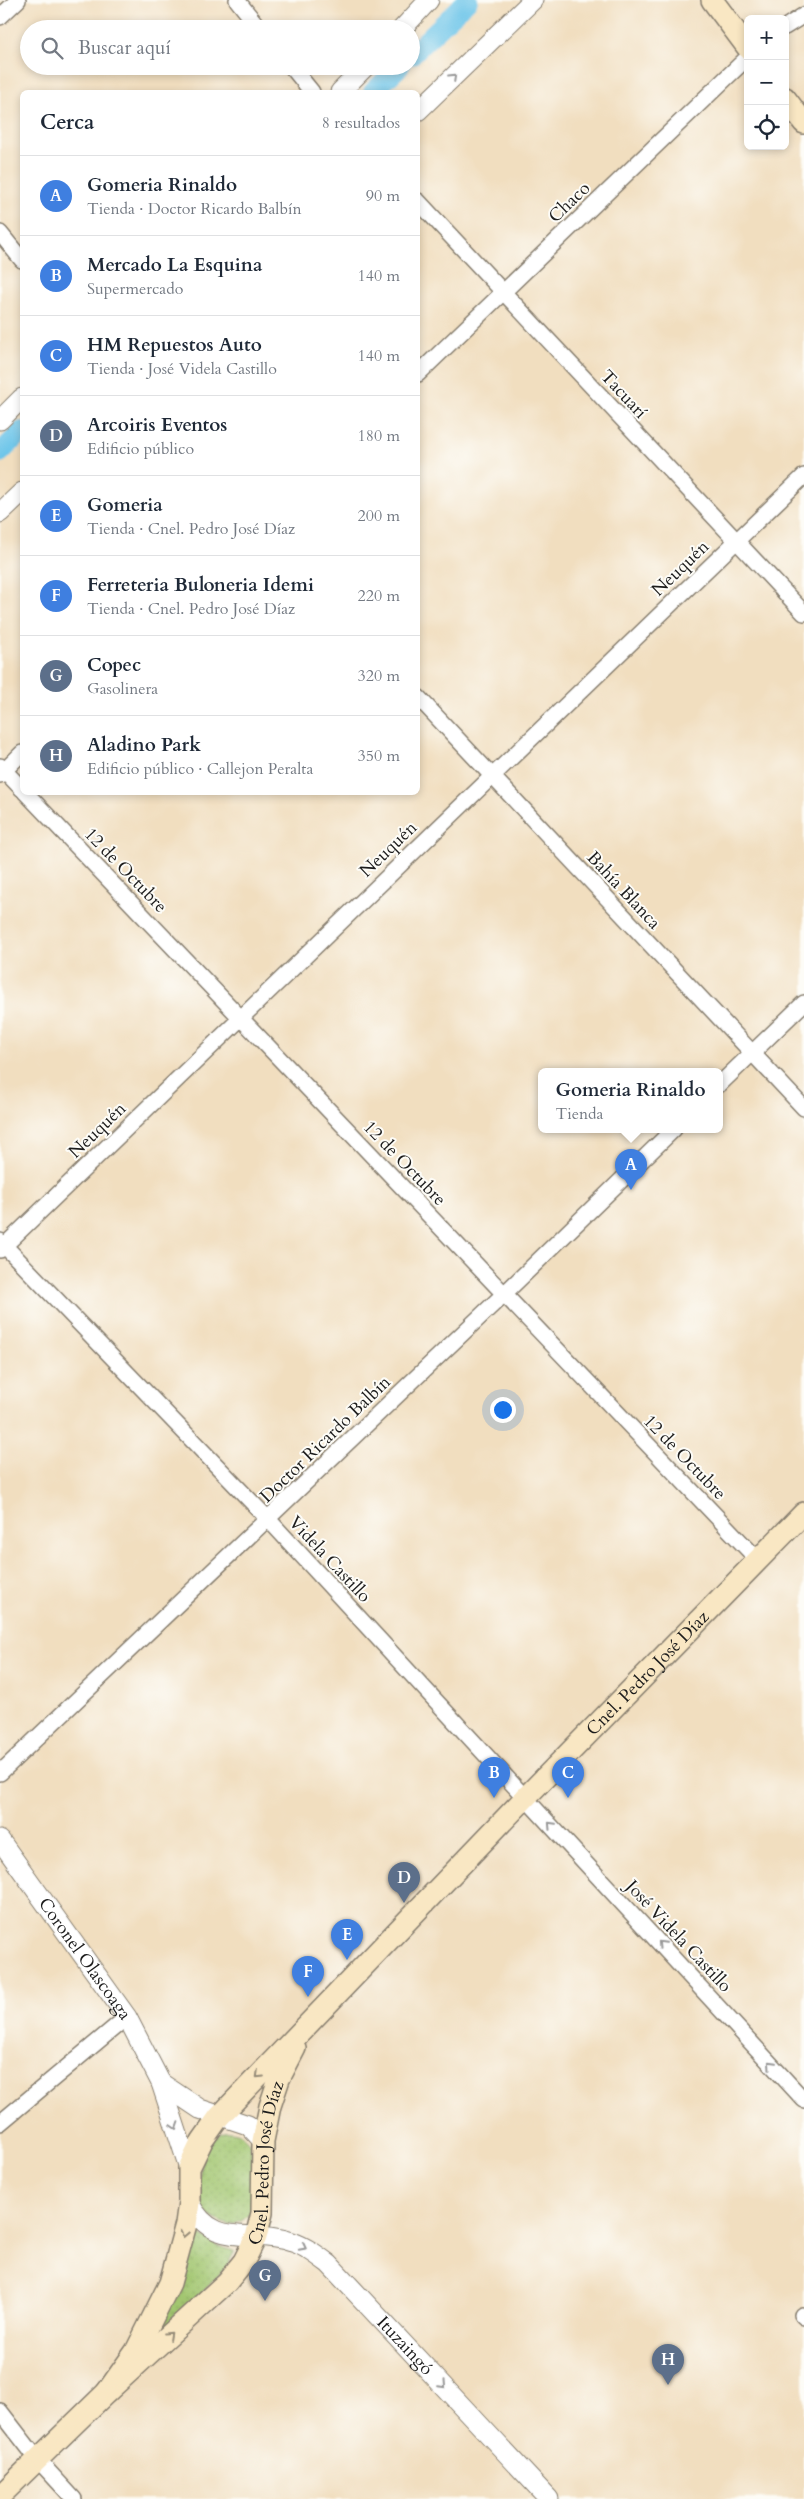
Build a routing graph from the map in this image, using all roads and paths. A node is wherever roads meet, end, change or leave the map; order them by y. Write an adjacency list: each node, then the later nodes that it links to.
1 (18, 0): 7 (street)
2 (237, 0): 8 (street)
3 (429, 0): 9 (street)
4 (533, 0): 18 (street, one-way to 4)
5 (712, 0): 11 (main road)
6 (804, 15): 10 (street)
7 (0, 17)
8 (253, 20)
9 (410, 20)
10 (789, 24)
11 (744, 43)
12 (745, 60): 23 (street, Chaco)
13 (298, 75): 15 (street)
14 (357, 75): 16 (street)
15 (310, 90)
16 (342, 90)
17 (789, 103): 19 (main road)
18 (420, 109)
19 (804, 123)
20 (420, 203): 23 (street, Tacuarí)
21 (0, 233): 22 (street)
22 (20, 258)
23 (503, 292): 24 (street, Chaco); 30 (street, Tacuarí)
24 (420, 372)
25 (20, 400): 26 (street)
26 (0, 420)
27 (804, 476): 30 (street, Neuquén)
28 (20, 494): 29 (street)
29 (0, 513)
30 (736, 541): 31 (street, Tacuarí); 35 (street, Neuquén)
31 (804, 613)
32 (420, 699): 35 (street, Bahía Blanca)
33 (20, 755): 34 (street)
34 (2, 770): 36 (street)
35 (491, 776): 39 (street, Neuquén); 40 (street, Bahía Blanca)
36 (20, 787)
37 (28, 795): 39 (street, 12 de Octubre)
38 (804, 1003): 40 (street)
39 (240, 1018): 44 (street, Neuquén); 45 (street, 12 de Octubre)
40 (752, 1054): 41 (street); 42 (street, Bahía Blanca)
41 (723, 1081)
42 (804, 1108)
43 (670, 1133): 45 (street, Doctor Ricardo Balbín)
44 (1, 1246): 47 (street, Videla Castillo)
45 (504, 1294): 47 (street, Doctor Ricardo Balbín); 48 (street, 12 de Octubre)
46 (804, 1513): 48 (main road, Cnel. Pedro José Díaz)
47 (268, 1519): 49 (street, Doctor Ricardo Balbín); 50 (street, Videla Castillo)
48 (758, 1560): 50 (main road, Cnel. Pedro José Díaz)
49 (0, 1773)
50 (526, 1797): 53 (main road, Cnel. Pedro José Díaz); 55 (street, José Videla Castillo, one-way to 50)
51 (0, 1840): 52 (street, Coronel Olascoaga)
52 (127, 2017): 54 (street, Coronel Olascoaga); 57 (street)
53 (306, 2028): 56 (main road, Cnel. Pedro José Díaz, one-way to 56); 58 (main road, Cnel. Pedro José Díaz)
54 (161, 2083): 56 (street, Coronel Olascoaga); 59 (street, Coronel Olascoaga, one-way to 59)
55 (804, 2100)
56 (226, 2119): 58 (street); 59 (main road, Cnel. Pedro José Díaz)
57 (0, 2123)
58 (263, 2141): 61 (main road, Cnel. Pedro José Díaz)
59 (189, 2168): 60 (main road, Cnel. Pedro José Díaz)
60 (189, 2202): 61 (street); 62 (main road, Cnel. Pedro José Díaz, one-way to 62)
61 (247, 2236): 62 (main road, Cnel. Pedro José Díaz, one-way to 61); 67 (street, Ituzaingó, one-way to 67)
62 (107, 2392): 64 (main road, Cnel. Pedro José Díaz)
63 (0, 2411): 64 (street)
64 (38, 2460): 65 (main road, Cnel. Pedro José Díaz); 66 (street)
65 (0, 2496)
66 (74, 2499)
67 (549, 2499)

